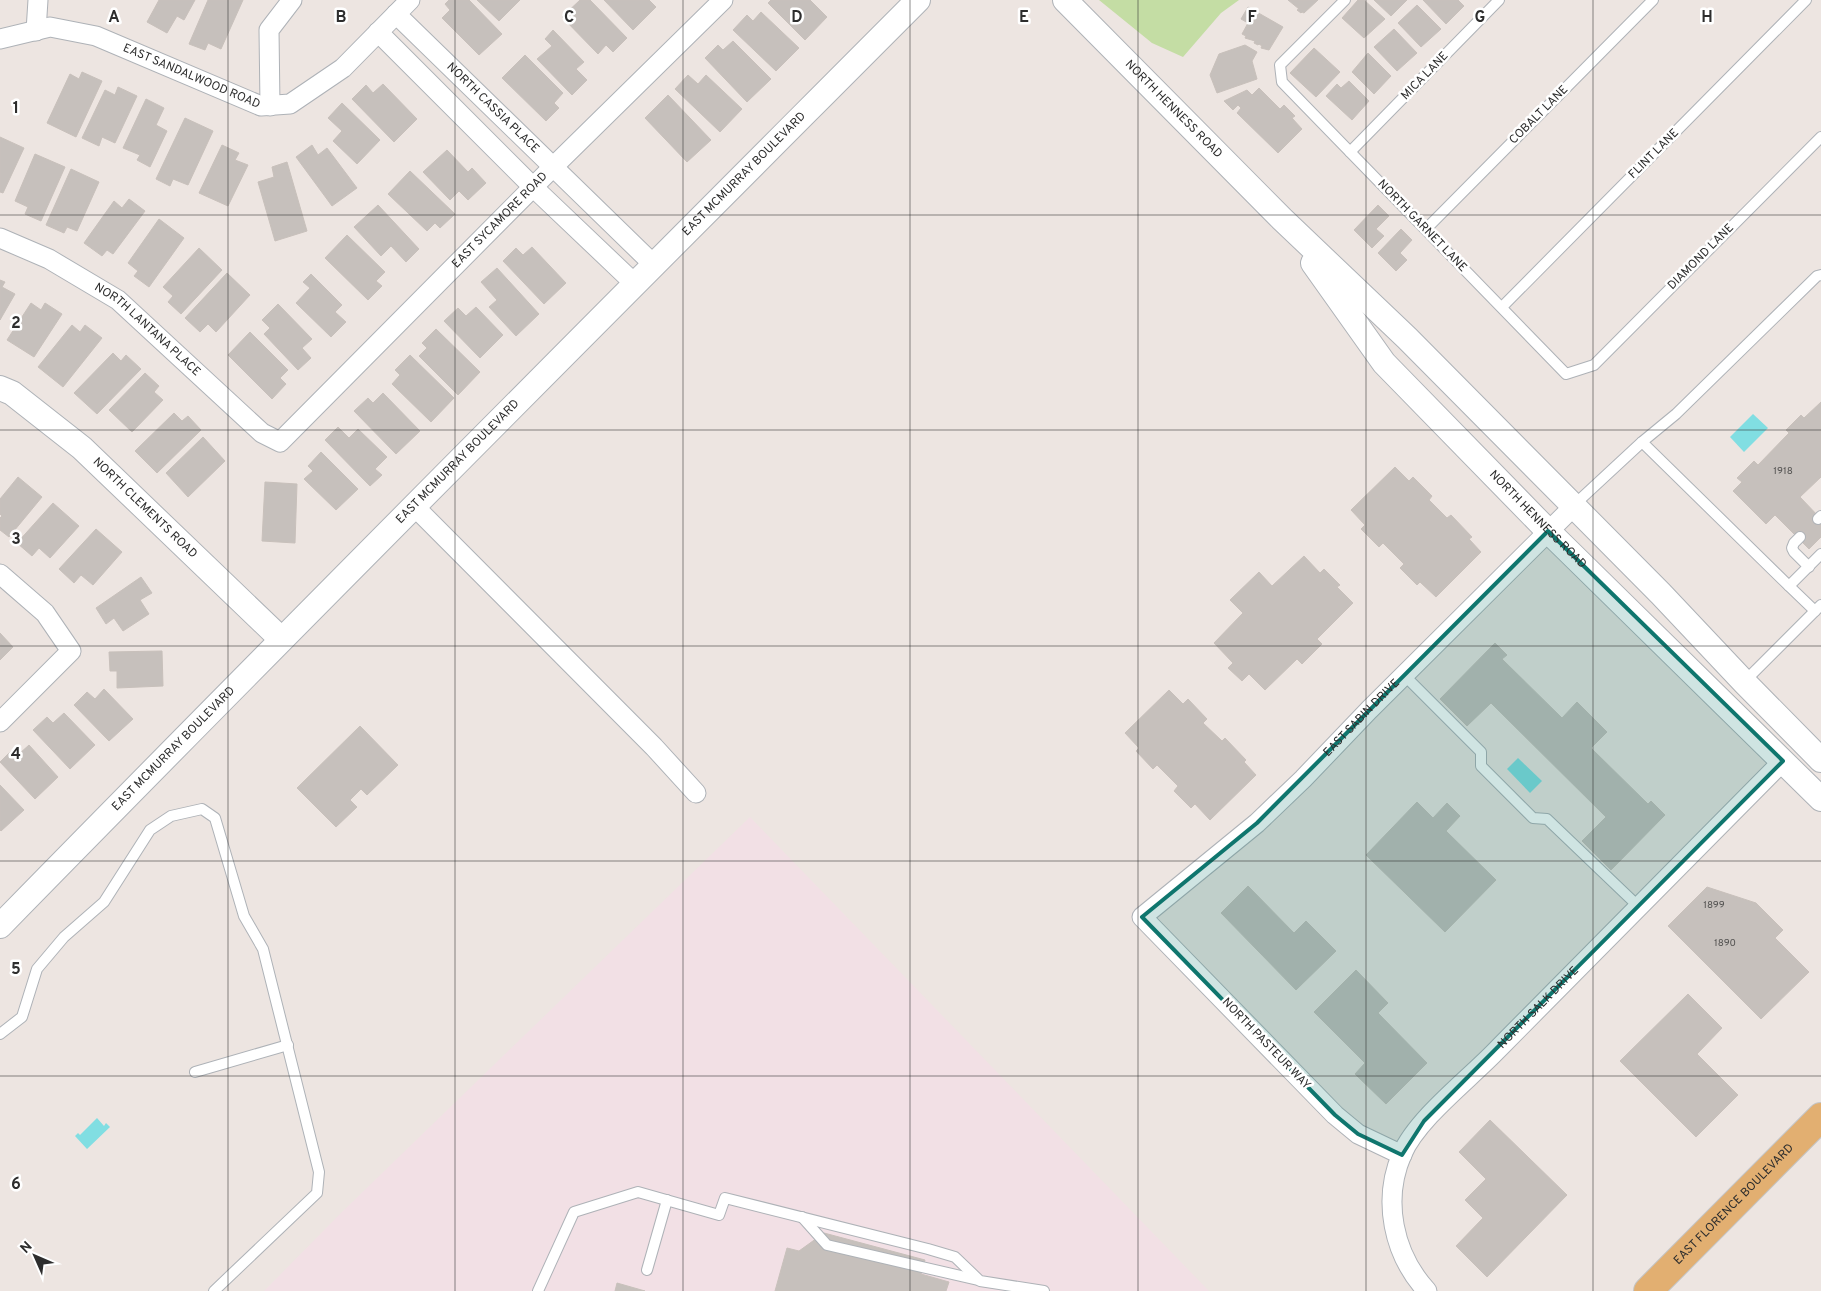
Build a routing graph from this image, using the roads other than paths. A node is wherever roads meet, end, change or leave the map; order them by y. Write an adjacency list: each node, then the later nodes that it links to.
1 (38, 0): 12 (street)
2 (292, 0): 15 (street)
3 (410, 0): 11 (street, EAST SANDALWOOD ROAD)
4 (723, 0): 18 (street, EAST SYCAMORE ROAD)
5 (918, 0): 23 (street, EAST MCMURRAY BOULEVARD)
6 (1065, 0): 20 (street, NORTH HENNESS ROAD)
7 (1344, 0): 17 (lane, NORTH GARNET LANE)
8 (1499, 0): 17 (lane, MICA LANE)
9 (1652, 0): 21 (lane, COBALT LANE)
10 (1806, 0): 26 (lane, FLINT LANE)
11 (396, 14): 13 (street, EAST SANDALWOOD ROAD); 18 (street, NORTH CASSIA PLACE)
12 (36, 31): 14 (street, EAST SANDALWOOD ROAD); 15 (street, EAST SANDALWOOD ROAD)
13 (378, 32): 15 (street, EAST SANDALWOOD ROAD); 19 (street)
14 (0, 39)
15 (270, 106)
16 (1821, 137): 27 (lane, DIAMOND LANE)
17 (1350, 152): 21 (lane, NORTH GARNET LANE)
18 (554, 166): 19 (street, EAST SYCAMORE ROAD); 23 (street, NORTH CASSIA PLACE)
19 (533, 187): 25 (street); 29 (street, EAST SYCAMORE ROAD)
20 (1282, 219): 31 (street, NORTH HENNESS ROAD); 33 (street, NORTH HENNESS ROAD)
21 (1426, 229): 26 (lane, NORTH GARNET LANE)
22 (0, 238): 29 (street, NORTH LANTANA PLACE)
23 (654, 265): 25 (street, EAST MCMURRAY BOULEVARD)
24 (1821, 275): 30 (lane)
25 (635, 284): 32 (street, EAST MCMURRAY BOULEVARD)
26 (1502, 307): 27 (lane, NORTH GARNET LANE)
27 (1577, 371)
28 (0, 388): 40 (street, NORTH CLEMENTS ROAD)
29 (280, 442)
30 (1642, 442): 31 (lane); 38 (lane)
31 (1573, 506): 33 (street, EAST SABIN DRIVE); 42 (street, NORTH HENNESS ROAD)
32 (415, 507): 40 (street, EAST MCMURRAY BOULEVARD); 46 (street)
33 (1548, 531): 41 (street, EAST SABIN DRIVE); 45 (street, NORTH HENNESS ROAD)
34 (1800, 537): 36 (lane)
35 (1821, 554): 36 (lane)
36 (1809, 567): 38 (lane)
37 (0, 574): 43 (street)
38 (1790, 586): 39 (lane)
39 (1818, 608): 42 (lane)
40 (281, 639): 50 (street, EAST MCMURRAY BOULEVARD)
41 (1404, 675): 48 (lane); 49 (street, EAST SABIN DRIVE)
42 (1744, 682): 44 (street, NORTH HENNESS ROAD)
43 (0, 722)
44 (1821, 760)
45 (1783, 761): 47 (street, NORTH HENNESS ROAD); 48 (street, NORTH SALK DRIVE)
46 (696, 793)
47 (1821, 799)
48 (1638, 906): 55 (street, NORTH SALK DRIVE)
49 (1142, 917): 55 (street, NORTH PASTEUR WAY)
50 (0, 926)
51 (0, 1034): 52 (lane)
52 (288, 1046): 53 (lane); 60 (lane)
53 (195, 1072)
54 (1821, 1117): 64 (main road, EAST FLORENCE BOULEVARD)
55 (1402, 1155): 63 (street, NORTH SALK DRIVE)
56 (667, 1200): 57 (lane); 58 (lane); 61 (lane)
57 (801, 1217): 59 (lane); 59 (lane)
58 (646, 1270)
59 (980, 1280): 62 (lane)
60 (214, 1291)
61 (538, 1291)
62 (1044, 1291)
63 (1427, 1291)
64 (1648, 1291)

